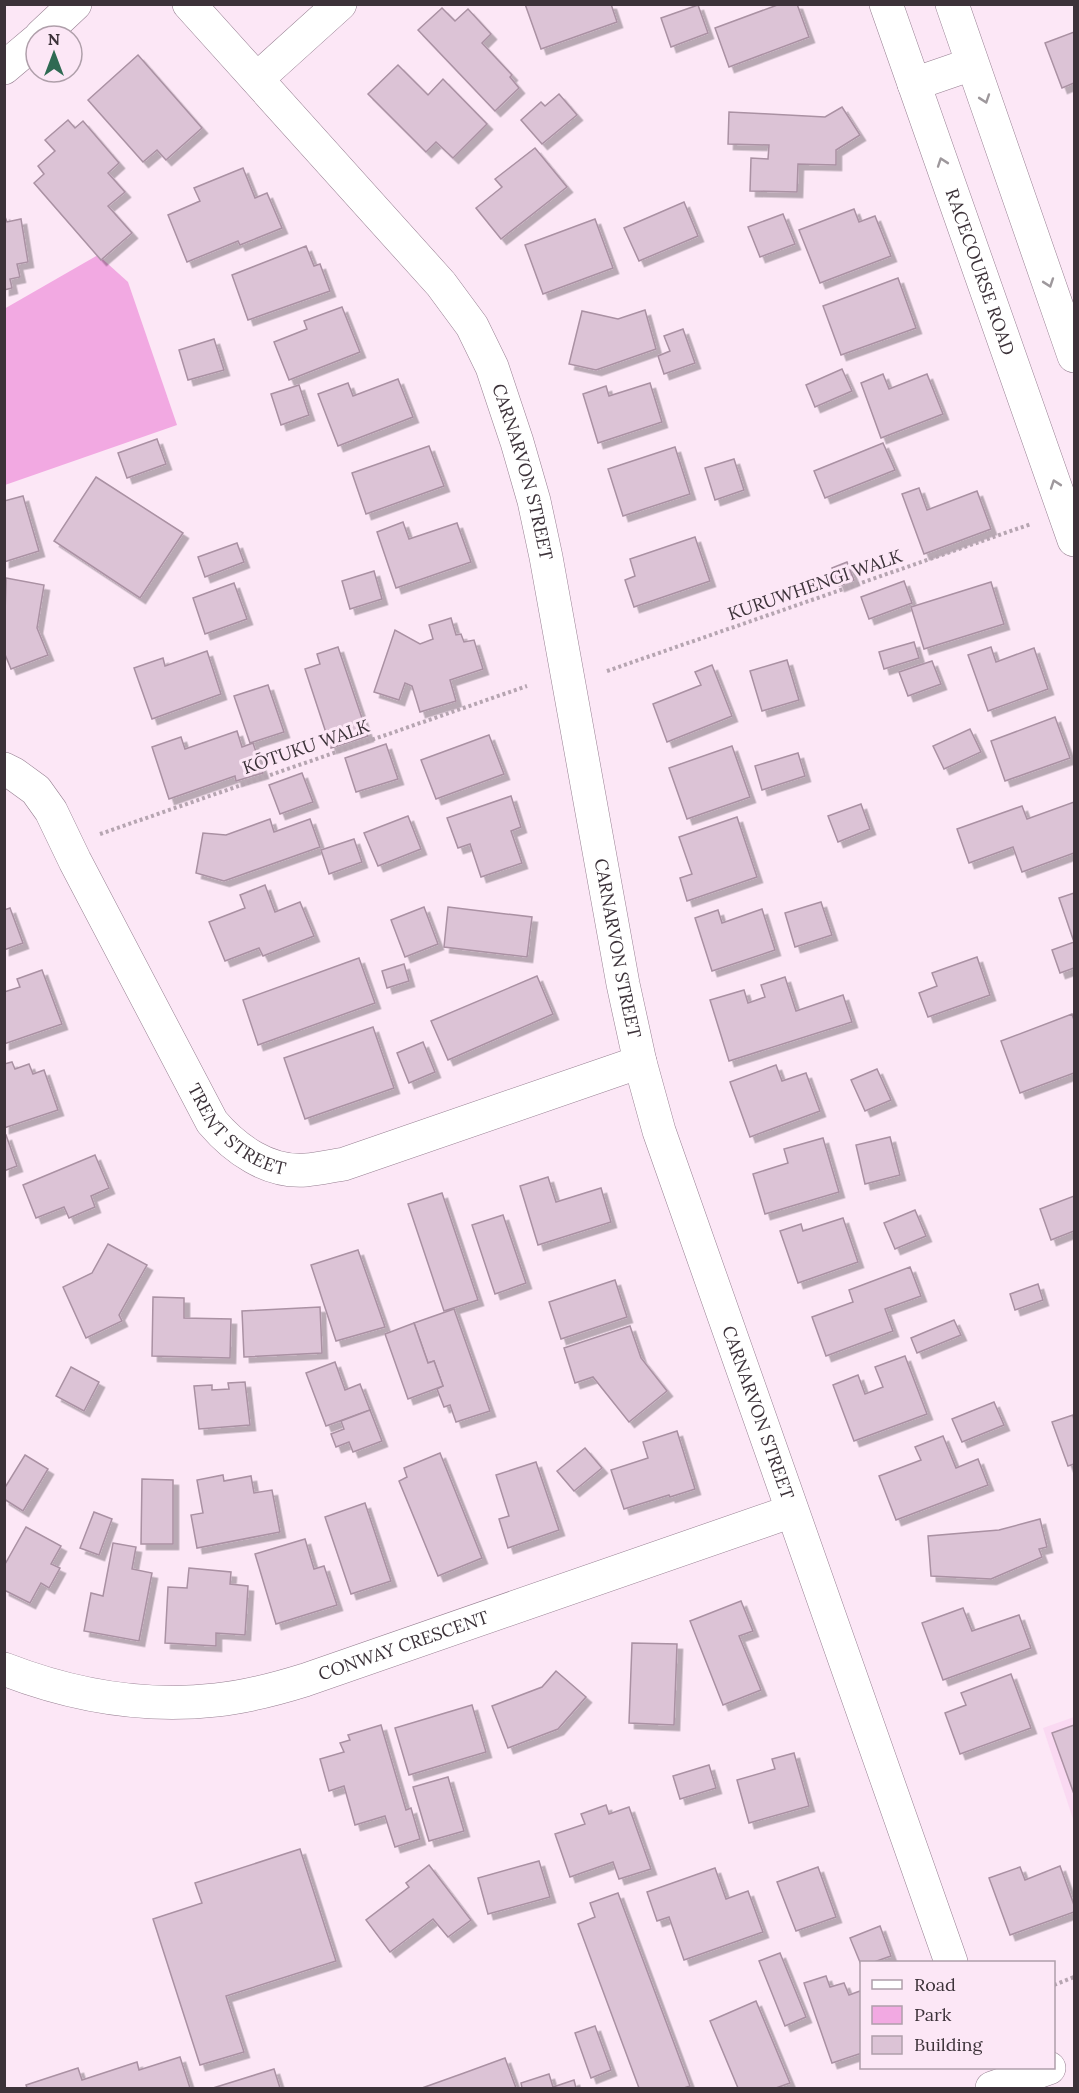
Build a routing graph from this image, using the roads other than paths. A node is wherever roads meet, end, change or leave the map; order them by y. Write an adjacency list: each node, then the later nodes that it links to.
1 (75, 4): 6 (main road)
2 (189, 4): 10 (main road, CARNARVON STREET)
3 (340, 4): 10 (main road)
4 (886, 4): 11 (main road, RACECOURSE ROAD)
5 (952, 4): 8 (main road)
6 (54, 24)
7 (24, 51): 9 (main road)
8 (972, 64): 11 (main road); 12 (main road, one-way to 12)
9 (4, 68)
10 (256, 79): 15 (main road, CARNARVON STREET)
11 (914, 84): 13 (main road, RACECOURSE ROAD, one-way to 11)
12 (1074, 356)
13 (1074, 540)
14 (4, 769): 15 (main road, TRENT STREET)
15 (640, 1062): 16 (main road, CARNARVON STREET)
16 (792, 1510): 17 (main road, CONWAY CRESCENT); 18 (main road, CARNARVON STREET)
17 (4, 1669)
18 (951, 1961)
19 (1074, 2058): 20 (main road)
20 (1055, 2065)
21 (1044, 2069): 22 (main road)
22 (994, 2083)

